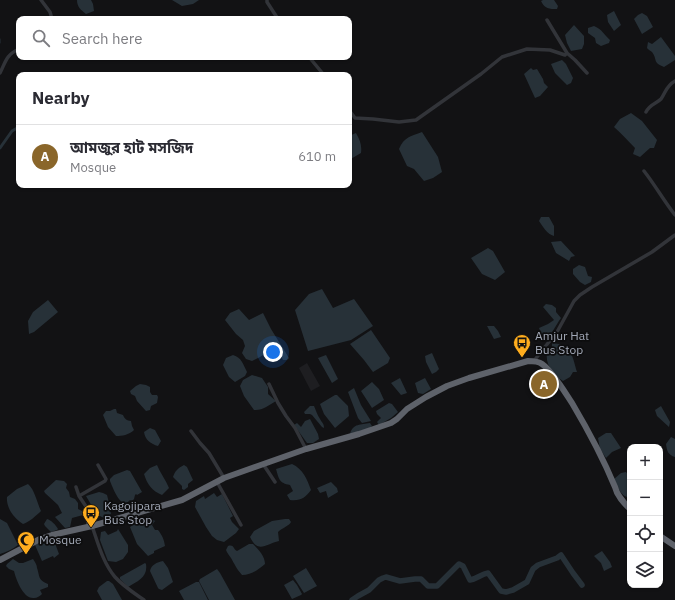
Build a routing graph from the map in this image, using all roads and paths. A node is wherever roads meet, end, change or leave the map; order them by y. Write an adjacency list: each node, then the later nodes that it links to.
1 (41, 0): 3 (street)
2 (267, 0): 4 (street)
3 (51, 16)
4 (276, 16)
5 (547, 20): 7 (street)
6 (16, 50): 10 (street)
7 (567, 53): 11 (street); 14 (street)
8 (312, 60): 9 (street)
9 (322, 72)
10 (0, 73)
11 (586, 73)
12 (675, 81): 13 (street)
13 (646, 112)
14 (352, 114)
15 (644, 171): 16 (street)
16 (675, 215)
17 (675, 236): 18 (street)
18 (534, 361): 21 (highway); 29 (highway)
19 (270, 384): 21 (street)
20 (191, 431): 24 (street)
21 (306, 449): 22 (highway)
22 (263, 464): 24 (highway); 26 (street)
23 (98, 465): 28 (street)
24 (224, 478): 25 (highway)
25 (217, 482): 30 (street); 31 (highway)
26 (275, 482)
27 (76, 487): 28 (street)
28 (79, 496): 31 (street)
29 (627, 506)
30 (241, 525)
31 (90, 526): 34 (highway); 35 (street)
32 (663, 538): 33 (highway)
33 (675, 546)
34 (0, 560)
35 (144, 600)

